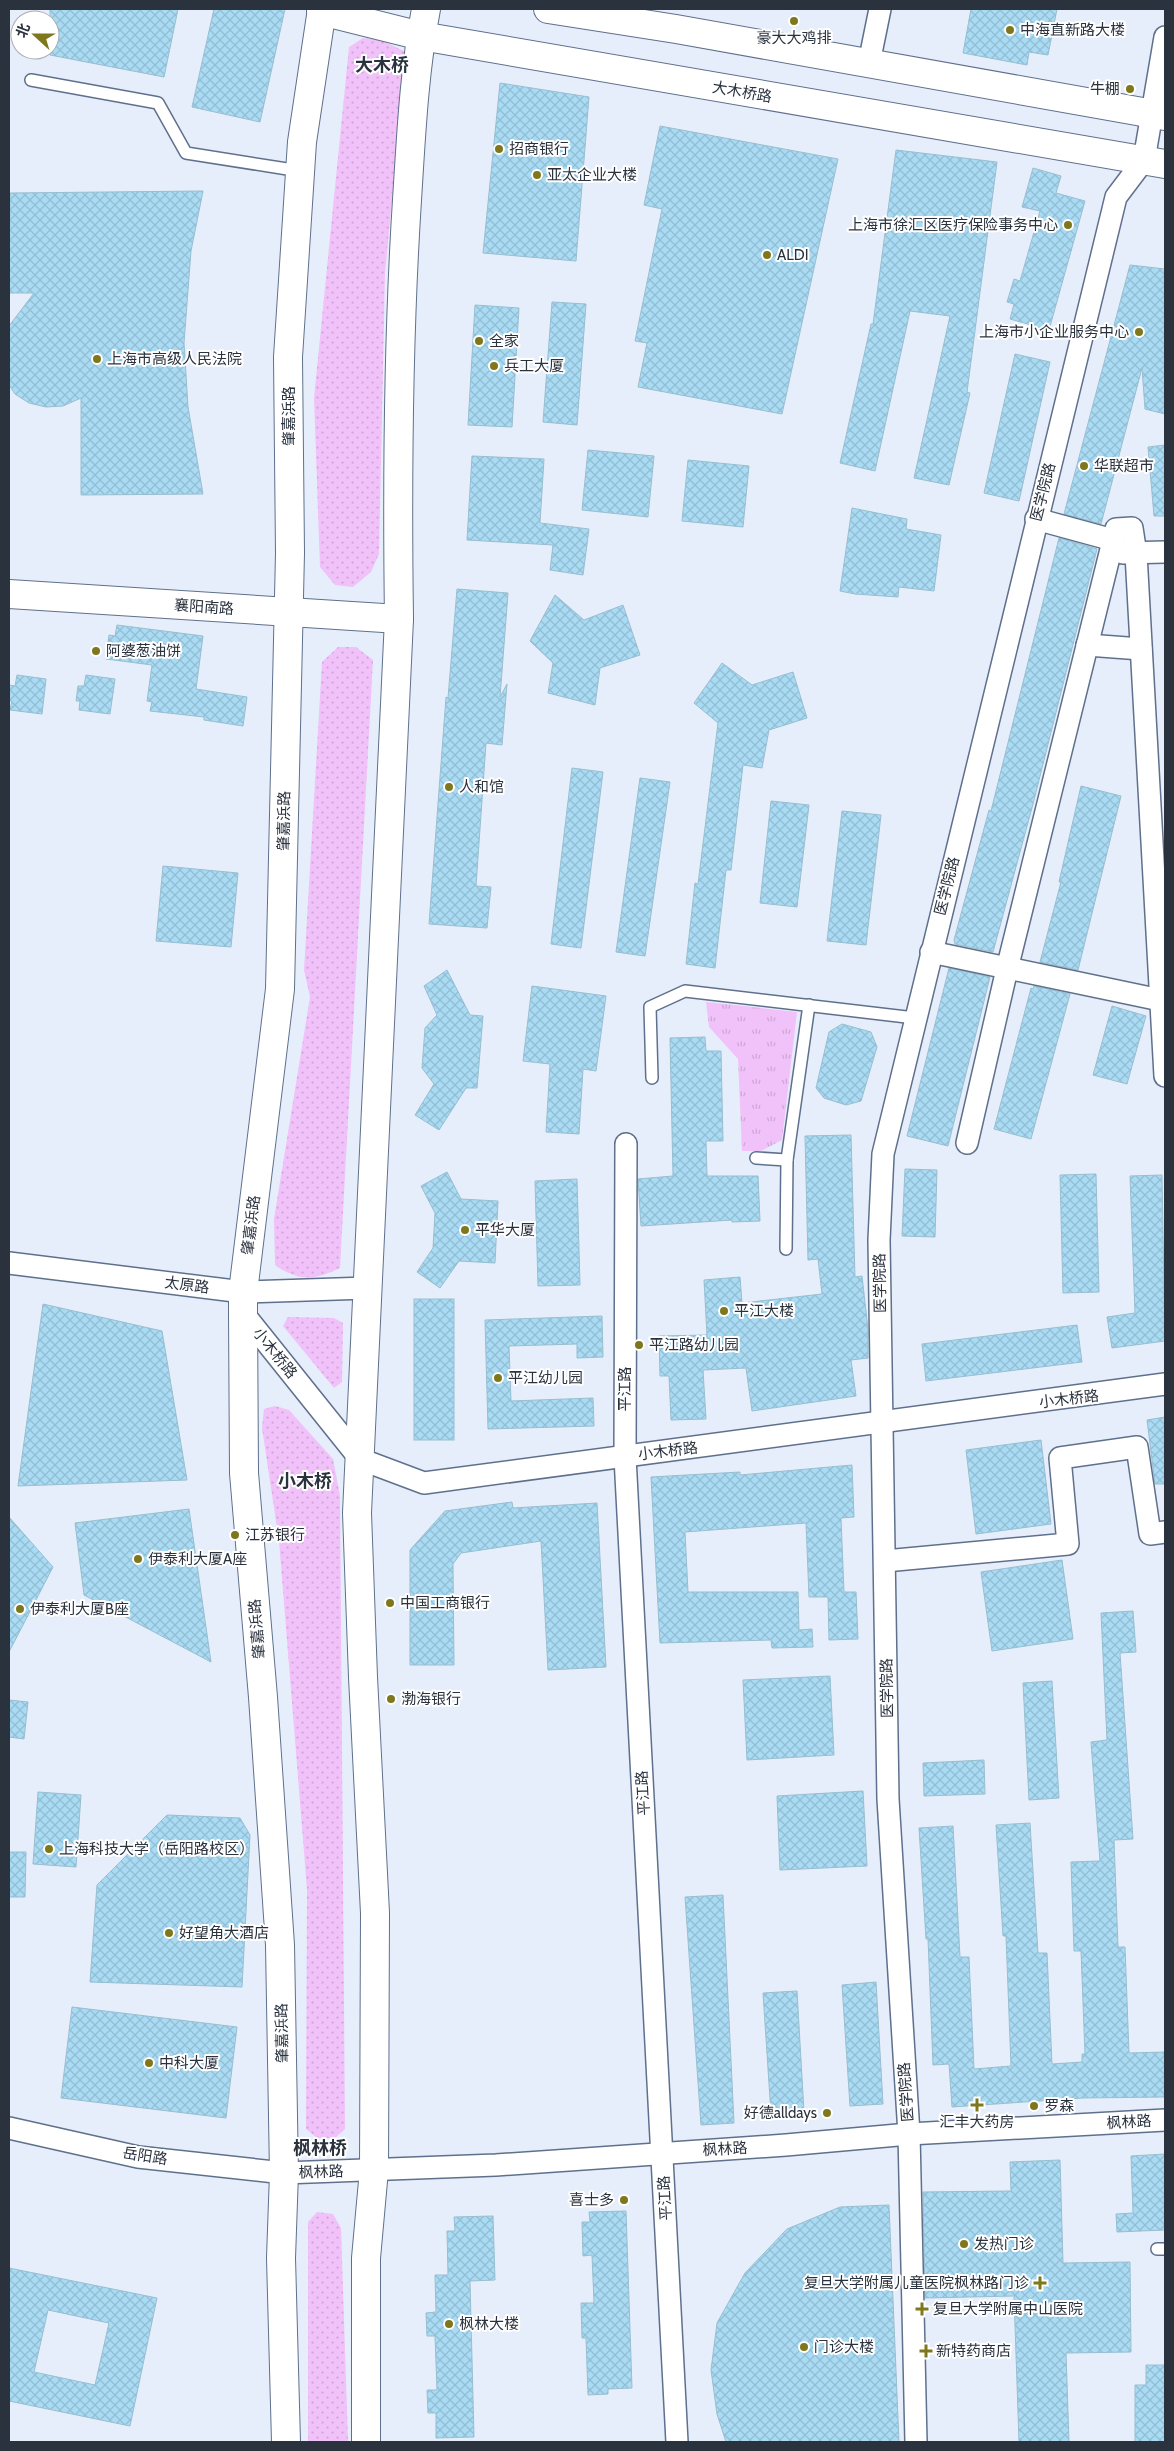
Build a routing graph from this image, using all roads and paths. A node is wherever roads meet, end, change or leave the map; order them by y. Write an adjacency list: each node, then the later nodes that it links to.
1 (426, 9): 5 (main road)
2 (548, 9): 7 (main road)
3 (880, 9): 7 (street)
4 (321, 10): 5 (main road, 大木桥路); 11 (main road, 肇嘉浜路)
5 (421, 36): 10 (main road, 大木桥路); 18 (main road)
6 (1165, 37): 9 (street)
7 (869, 64): 9 (main road)
8 (31, 80): 11 (lane)
9 (1159, 115): 10 (street)
10 (1158, 165): 12 (street, 医学院路)
11 (300, 171): 17 (main road, 肇嘉浜路)
12 (1036, 519): 13 (street); 21 (street, 医学院路)
13 (1112, 546): 15 (street); 19 (street)
14 (1165, 552): 15 (street)
15 (1136, 554): 20 (street)
16 (9, 594): 17 (main road, 襄阳南路)
17 (288, 613): 18 (main road, 襄阳南路); 35 (main road, 肇嘉浜路)
18 (400, 619): 34 (main road)
19 (1087, 645): 20 (street); 22 (street)
20 (1141, 649): 23 (street)
21 (931, 952): 22 (street); 25 (street, 医学院路)
22 (1007, 969): 23 (street); 28 (street)
23 (1163, 1002): 26 (street)
24 (809, 1005): 25 (lane); 27 (lane); 31 (lane)
25 (915, 1018): 37 (street, 医学院路)
26 (1165, 1076)
27 (652, 1078)
28 (967, 1143)
29 (626, 1144): 38 (street, 平江路)
30 (756, 1158): 31 (lane)
31 (787, 1160): 32 (lane)
32 (786, 1249)
33 (9, 1263): 35 (street, 太原路)
34 (367, 1288): 35 (street, 太原路); 39 (main road)
35 (243, 1302): 39 (street, 小木桥路); 47 (main road, 肇嘉浜路)
36 (1165, 1384): 37 (street, 小木桥路)
37 (883, 1423): 38 (street, 小木桥路); 41 (street, 医学院路)
38 (625, 1457): 39 (street, 小木桥路); 45 (street, 平江路)
39 (360, 1459): 46 (main road)
40 (1165, 1532): 41 (street)
41 (885, 1561): 44 (street, 医学院路)
42 (1165, 2120): 44 (street, 枫林路)
43 (9, 2128): 47 (street, 岳阳路)
44 (909, 2134): 45 (street, 枫林路); 51 (street, 医学院路)
45 (663, 2152): 46 (street, 枫林路); 50 (street, 平江路)
46 (374, 2170): 47 (street, 枫林路); 49 (main road)
47 (284, 2173): 48 (main road, 肇嘉浜路)
48 (286, 2442)
49 (366, 2442)
50 (677, 2442)
51 (916, 2442)

